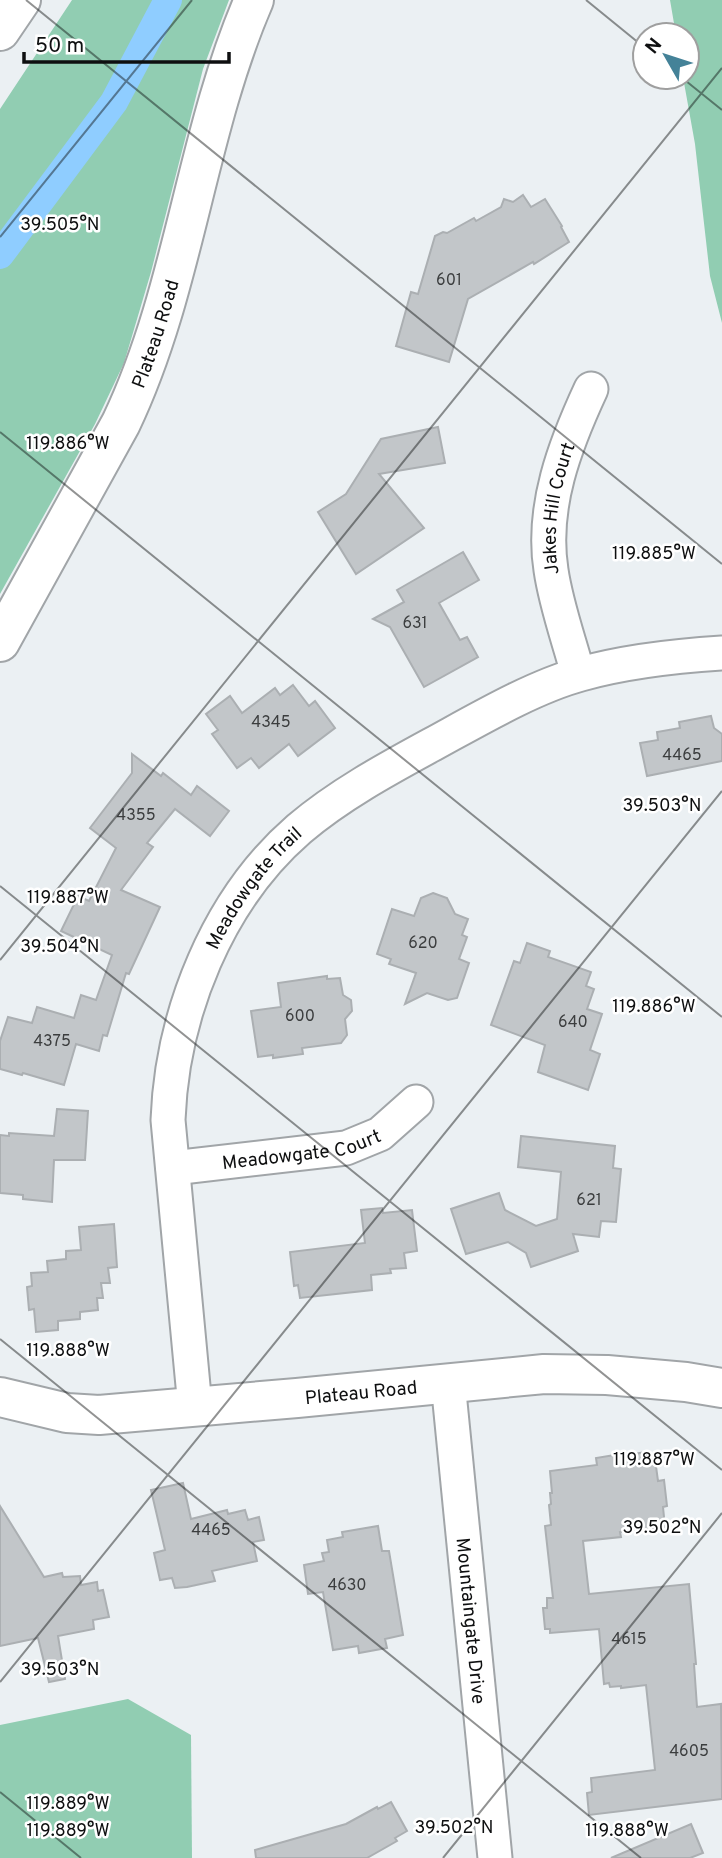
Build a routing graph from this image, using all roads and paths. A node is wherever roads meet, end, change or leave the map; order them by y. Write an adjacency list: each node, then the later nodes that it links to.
1 (21, 0): 3 (street)
2 (254, 0): 5 (street, Plateau Road)
3 (0, 31)
4 (591, 389): 7 (street, Jakes Hill Court)
5 (0, 642)
6 (722, 653): 7 (street, Meadowgate Trail)
7 (578, 674): 9 (street, Meadowgate Trail)
8 (416, 1102): 9 (street, Meadowgate Court)
9 (173, 1168): 13 (street, Meadowgate Trail)
10 (448, 1382): 11 (street, Plateau Road); 13 (street, Plateau Road); 14 (street, Mountaingate Drive)
11 (722, 1388)
12 (0, 1397): 13 (street, Plateau Road)
13 (195, 1407)
14 (495, 1858)

